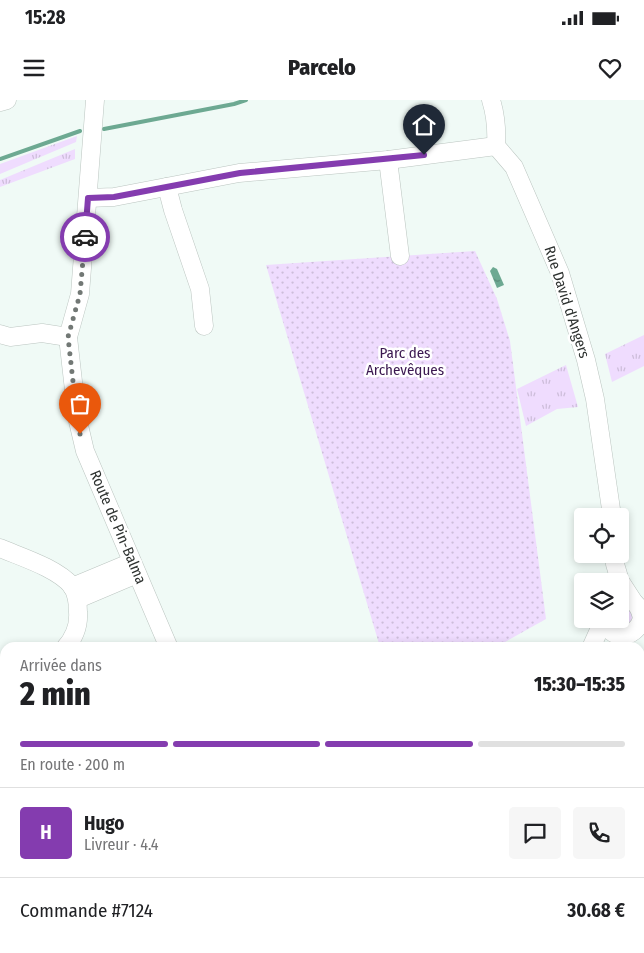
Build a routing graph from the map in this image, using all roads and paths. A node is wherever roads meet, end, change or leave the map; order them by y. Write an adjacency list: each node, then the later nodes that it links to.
1 (7, 100): 4 (street)
2 (95, 100): 8 (street, Route de Pin-Balma)
3 (491, 100): 5 (street)
4 (0, 102)
5 (496, 146): 6 (street); 13 (street, Rue David d'Angers)
6 (388, 160): 7 (street); 9 (street)
7 (167, 187): 8 (street); 10 (street)
8 (88, 198): 12 (street, Route de Pin-Balma)
9 (400, 256)
10 (204, 326)
11 (0, 334): 12 (street)
12 (68, 337): 16 (street, Route de Pin-Balma)
13 (611, 508)
14 (0, 548): 17 (street)
15 (614, 566): 18 (street)
16 (135, 568): 17 (street); 23 (street, Route de Pin-Balma)
17 (75, 593): 22 (street)
18 (634, 604): 21 (street)
19 (600, 628): 24 (street)
20 (608, 628): 21 (street)
21 (635, 631): 25 (street)
22 (70, 642)
23 (166, 642)
24 (593, 642)
25 (618, 642)

